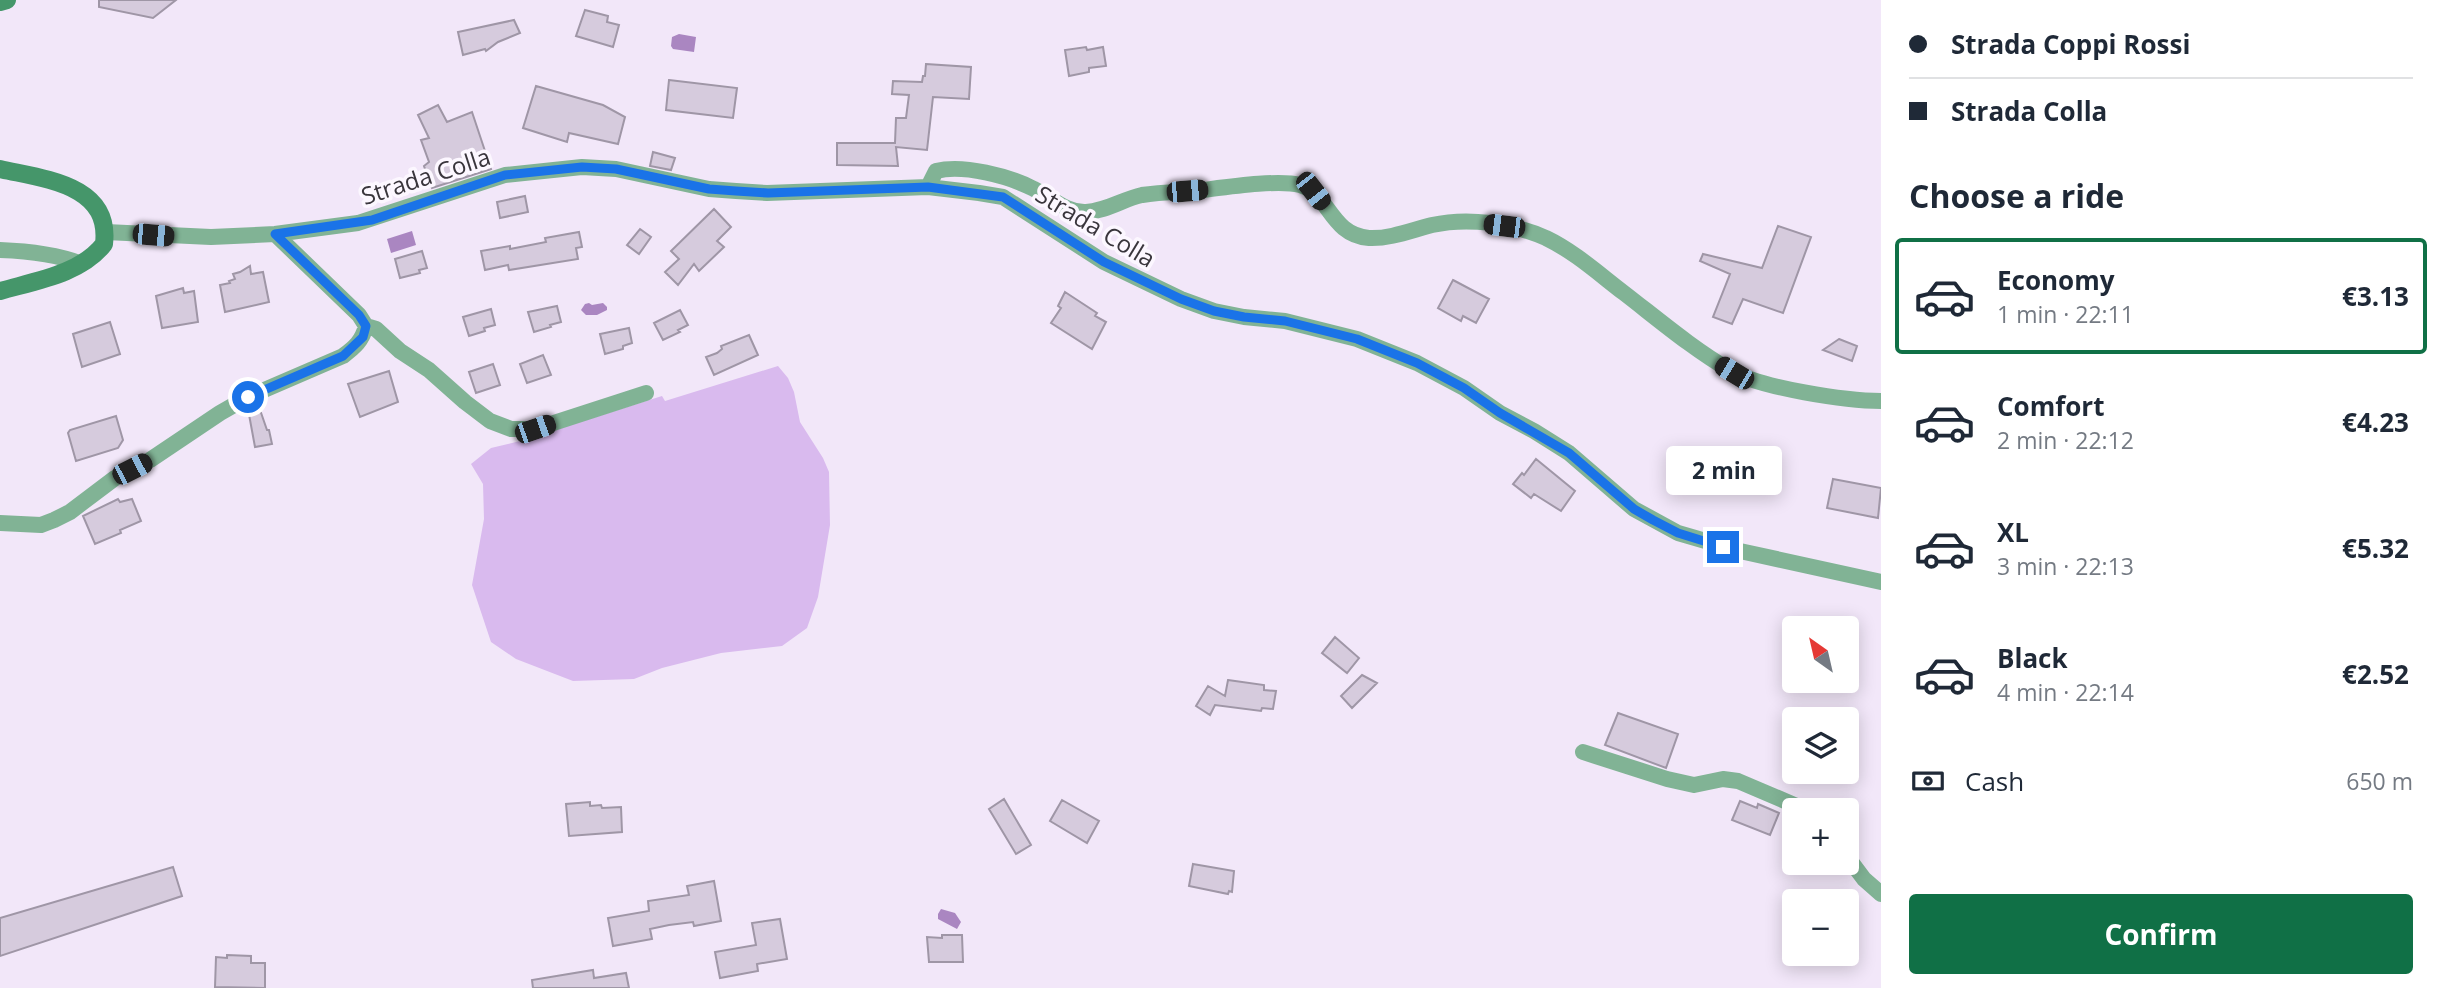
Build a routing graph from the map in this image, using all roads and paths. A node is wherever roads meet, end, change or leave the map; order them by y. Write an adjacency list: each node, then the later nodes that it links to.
1 (7, 0): 2 (main road)
2 (0, 2)
3 (0, 169): 5 (main road)
4 (928, 187): 6 (street, Strada Colla); 12 (street); 14 (street, Strada Colla)
5 (106, 232): 6 (street, Strada Colla); 8 (main road)
6 (275, 234): 10 (street)
7 (0, 250): 8 (street)
8 (82, 264): 9 (main road)
9 (0, 291)
10 (366, 326): 11 (street); 13 (street)
11 (646, 393)
12 (1881, 401)
13 (0, 523)
14 (1881, 582)
15 (1583, 752): 16 (street)
16 (1782, 800)
17 (1859, 872): 18 (street)
18 (1881, 894)

